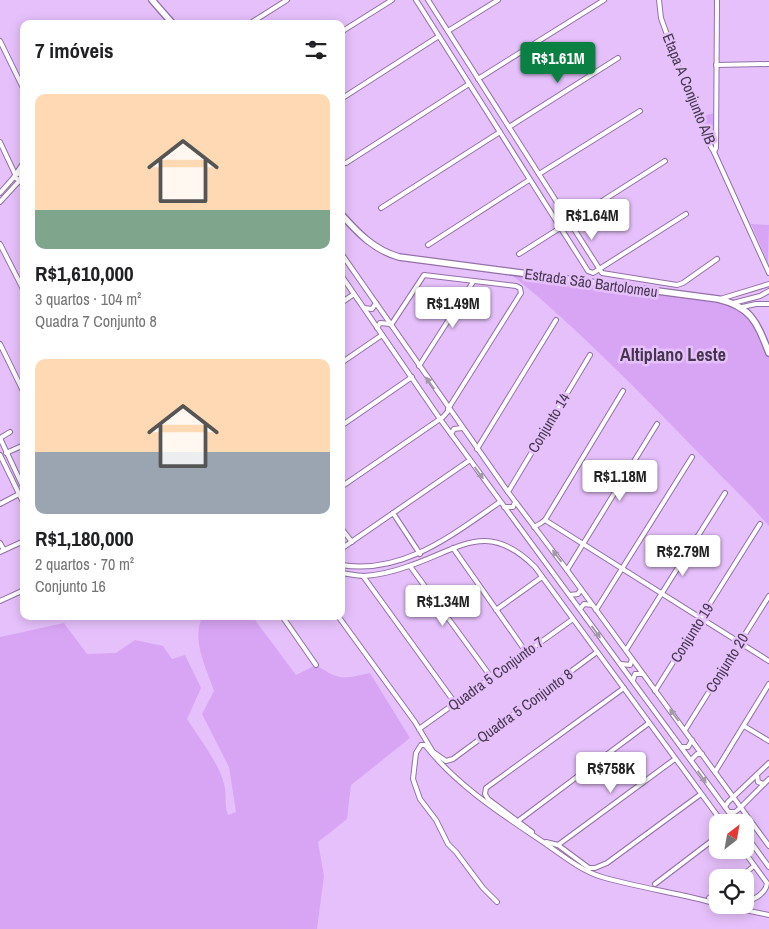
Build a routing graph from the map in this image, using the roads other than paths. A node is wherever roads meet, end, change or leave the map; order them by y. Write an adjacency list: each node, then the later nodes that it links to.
1 (152, 0): 12 (street)
2 (287, 0): 13 (street)
3 (392, 0): 14 (street)
4 (416, 0): 11 (street)
5 (428, 0): 10 (street)
6 (498, 0): 15 (street)
7 (604, 0): 23 (street)
8 (659, 0): 34 (street, Etapa A Conjunto A/B)
9 (717, 0): 22 (street, Etapa A Conjunto A/B)
10 (434, 10): 11 (street); 15 (street)
11 (426, 15): 16 (street)
12 (170, 20)
13 (256, 20)
14 (345, 29)
15 (448, 31): 18 (street)
16 (439, 36): 20 (street); 26 (street)
17 (0, 41): 24 (street)
18 (463, 55): 20 (street); 23 (street)
19 (618, 58): 30 (street)
20 (454, 60): 25 (street)
21 (769, 64): 22 (street)
22 (716, 65): 34 (street, Etapa A Conjunto A/B)
23 (478, 79): 27 (street)
24 (20, 82)
25 (469, 84): 28 (street); 37 (street)
26 (345, 96)
27 (494, 105): 28 (street); 30 (street)
28 (486, 110): 31 (street)
29 (640, 111): 39 (street)
30 (509, 127): 33 (street)
31 (500, 132): 35 (street); 48 (street)
32 (0, 142): 40 (street)
33 (524, 152): 35 (street); 39 (street)
34 (714, 152): 59 (street)
35 (516, 157): 43 (street)
36 (665, 161): 51 (street)
37 (346, 163)
38 (20, 168): 40 (street)
39 (539, 174): 45 (street)
40 (15, 175): 41 (street); 44 (street)
41 (20, 178)
42 (20, 179): 46 (street)
43 (529, 180): 47 (street); 54 (street)
44 (0, 193)
45 (555, 199): 47 (street); 51 (street)
46 (0, 202)
47 (545, 204): 52 (street)
48 (381, 208)
49 (686, 214): 58 (street)
50 (345, 218): 69 (street, Estrada São Bartolomeu)
51 (569, 222): 58 (street)
52 (560, 228): 55 (street); 58 (street)
53 (0, 244): 62 (street)
54 (428, 245)
55 (519, 254)
56 (345, 259): 70 (street)
57 (717, 259): 58 (street)
58 (599, 270)
59 (769, 273)
60 (345, 281): 66 (street)
61 (473, 282): 75 (street); 82 (street); 86 (street)
62 (20, 283)
63 (769, 284): 65 (street)
64 (769, 291): 67 (street)
65 (746, 292): 67 (street); 69 (street)
66 (354, 294): 68 (street); 73 (street)
67 (748, 299): 69 (street)
68 (345, 300)
69 (732, 300): 72 (street, Estrada São Bartolomeu)
70 (376, 303): 73 (street); 75 (street)
71 (769, 304): 72 (street)
72 (742, 307): 79 (street, Estrada São Bartolomeu)
73 (364, 308): 76 (street)
74 (556, 320): 95 (street)
75 (390, 324): 76 (street); 82 (street)
76 (377, 328): 77 (street)
77 (382, 335): 81 (street); 83 (street)
78 (0, 344): 84 (street)
79 (769, 353)
80 (590, 355): 102 (street, Conjunto 14)
81 (345, 361)
82 (419, 366): 86 (street, one-way to 82)
83 (412, 378): 87 (street); 88 (street)
84 (20, 385)
85 (624, 391): 110 (street)
86 (449, 409): 87 (street); 90 (street)
87 (440, 419): 92 (street); 101 (street)
88 (345, 423)
89 (657, 424): 117 (street)
90 (462, 428): 92 (street); 95 (street)
91 (10, 432): 93 (street)
92 (451, 434): 99 (street)
93 (0, 438): 96 (street)
94 (20, 447): 96 (street)
95 (477, 449): 102 (street)
96 (7, 452): 97 (street); 100 (street)
97 (0, 456): 104 (street)
98 (692, 458): 124 (street)
99 (470, 460): 105 (street, one-way to 105); 109 (street)
100 (20, 480)
101 (345, 484)
102 (508, 492): 106 (street)
103 (725, 493): 131 (street)
104 (19, 494): 107 (street)
105 (500, 502): 108 (street); 121 (street)
106 (515, 502): 108 (street); 112 (street)
107 (0, 504)
108 (504, 507): 132 (street)
109 (393, 514): 115 (street); 121 (street)
110 (545, 520): 112 (street); 117 (street)
111 (760, 524): 140 (street, Conjunto 19)
112 (534, 526): 125 (street, one-way to 112)
113 (345, 533): 115 (street)
114 (20, 542): 120 (street)
115 (352, 542): 118 (street)
116 (0, 543): 120 (street)
117 (583, 543): 124 (street); 125 (street)
118 (345, 546)
119 (453, 548): 123 (street); 128 (street); 137 (street)
120 (2, 551)
121 (420, 554): 122 (street)
122 (345, 566)
123 (410, 566): 127 (street); 152 (street)
124 (622, 569): 131 (street); 138 (street)
125 (567, 570): 129 (street)
126 (345, 574): 127 (street)
127 (363, 576): 157 (street)
128 (542, 577): 137 (street); 139 (street)
129 (581, 589): 132 (street); 135 (street)
130 (20, 592): 134 (street)
131 (662, 594): 140 (street); 144 (street)
132 (570, 595): 136 (street)
133 (769, 596): 143 (street, Conjunto 20)
134 (0, 601)
135 (592, 605): 136 (street); 138 (street)
136 (580, 609): 149 (street, one-way to 149)
137 (496, 610): 145 (street)
138 (596, 610): 144 (street)
139 (573, 619): 145 (street, Quadra 5 Conjunto 7); 146 (street)
140 (701, 619): 143 (street); 156 (street, Conjunto 19)
141 (285, 620): 150 (street)
142 (341, 620): 160 (street)
143 (739, 642): 148 (street); 161 (street, Conjunto 20)
144 (626, 650): 147 (street)
145 (526, 652): 152 (street, Quadra 5 Conjunto 7)
146 (597, 652): 155 (street); 160 (street, Quadra 5 Conjunto 8)
147 (632, 658): 149 (street); 151 (street)
148 (769, 661)
149 (619, 663): 153 (street)
150 (316, 664)
151 (642, 674): 153 (street); 156 (street)
152 (491, 677): 157 (street, Quadra 5 Conjunto 7)
153 (632, 680): 164 (street)
154 (769, 684): 159 (street)
155 (624, 688): 158 (street); 179 (street)
156 (655, 691): 161 (street, one-way to 156)
157 (455, 703): 160 (street, Quadra 5 Conjunto 7)
158 (649, 723): 166 (street); 179 (street)
159 (744, 726): 163 (street); 169 (street)
160 (419, 729)
161 (685, 730): 162 (street)
162 (692, 740): 164 (street); 165 (street)
163 (769, 741)
164 (680, 746): 167 (street)
165 (702, 754): 167 (street); 169 (street)
166 (675, 759): 173 (street); 181 (street)
167 (691, 760): 175 (street, one-way to 175)
168 (769, 763): 170 (street)
169 (715, 772): 174 (street)
170 (757, 775): 172 (street); 174 (street)
171 (769, 779): 172 (street)
172 (764, 784): 176 (street)
173 (701, 794): 178 (street); 181 (street)
174 (733, 798): 175 (street); 176 (street)
175 (725, 807): 177 (street)
176 (740, 808): 177 (street); 183 (street)
177 (729, 812)
178 (716, 814)
179 (518, 821): 181 (street)
180 (709, 843): 188 (street)
181 (558, 845)
182 (754, 846): 186 (street)
183 (769, 846)
184 (749, 859): 185 (street)
185 (754, 866): 187 (street); 189 (street)
186 (769, 867)
187 (750, 869)
188 (655, 884)
189 (754, 898)
190 (497, 902): 191 (street)
191 (709, 902)
192 (754, 911): 193 (street)
193 (769, 914)

